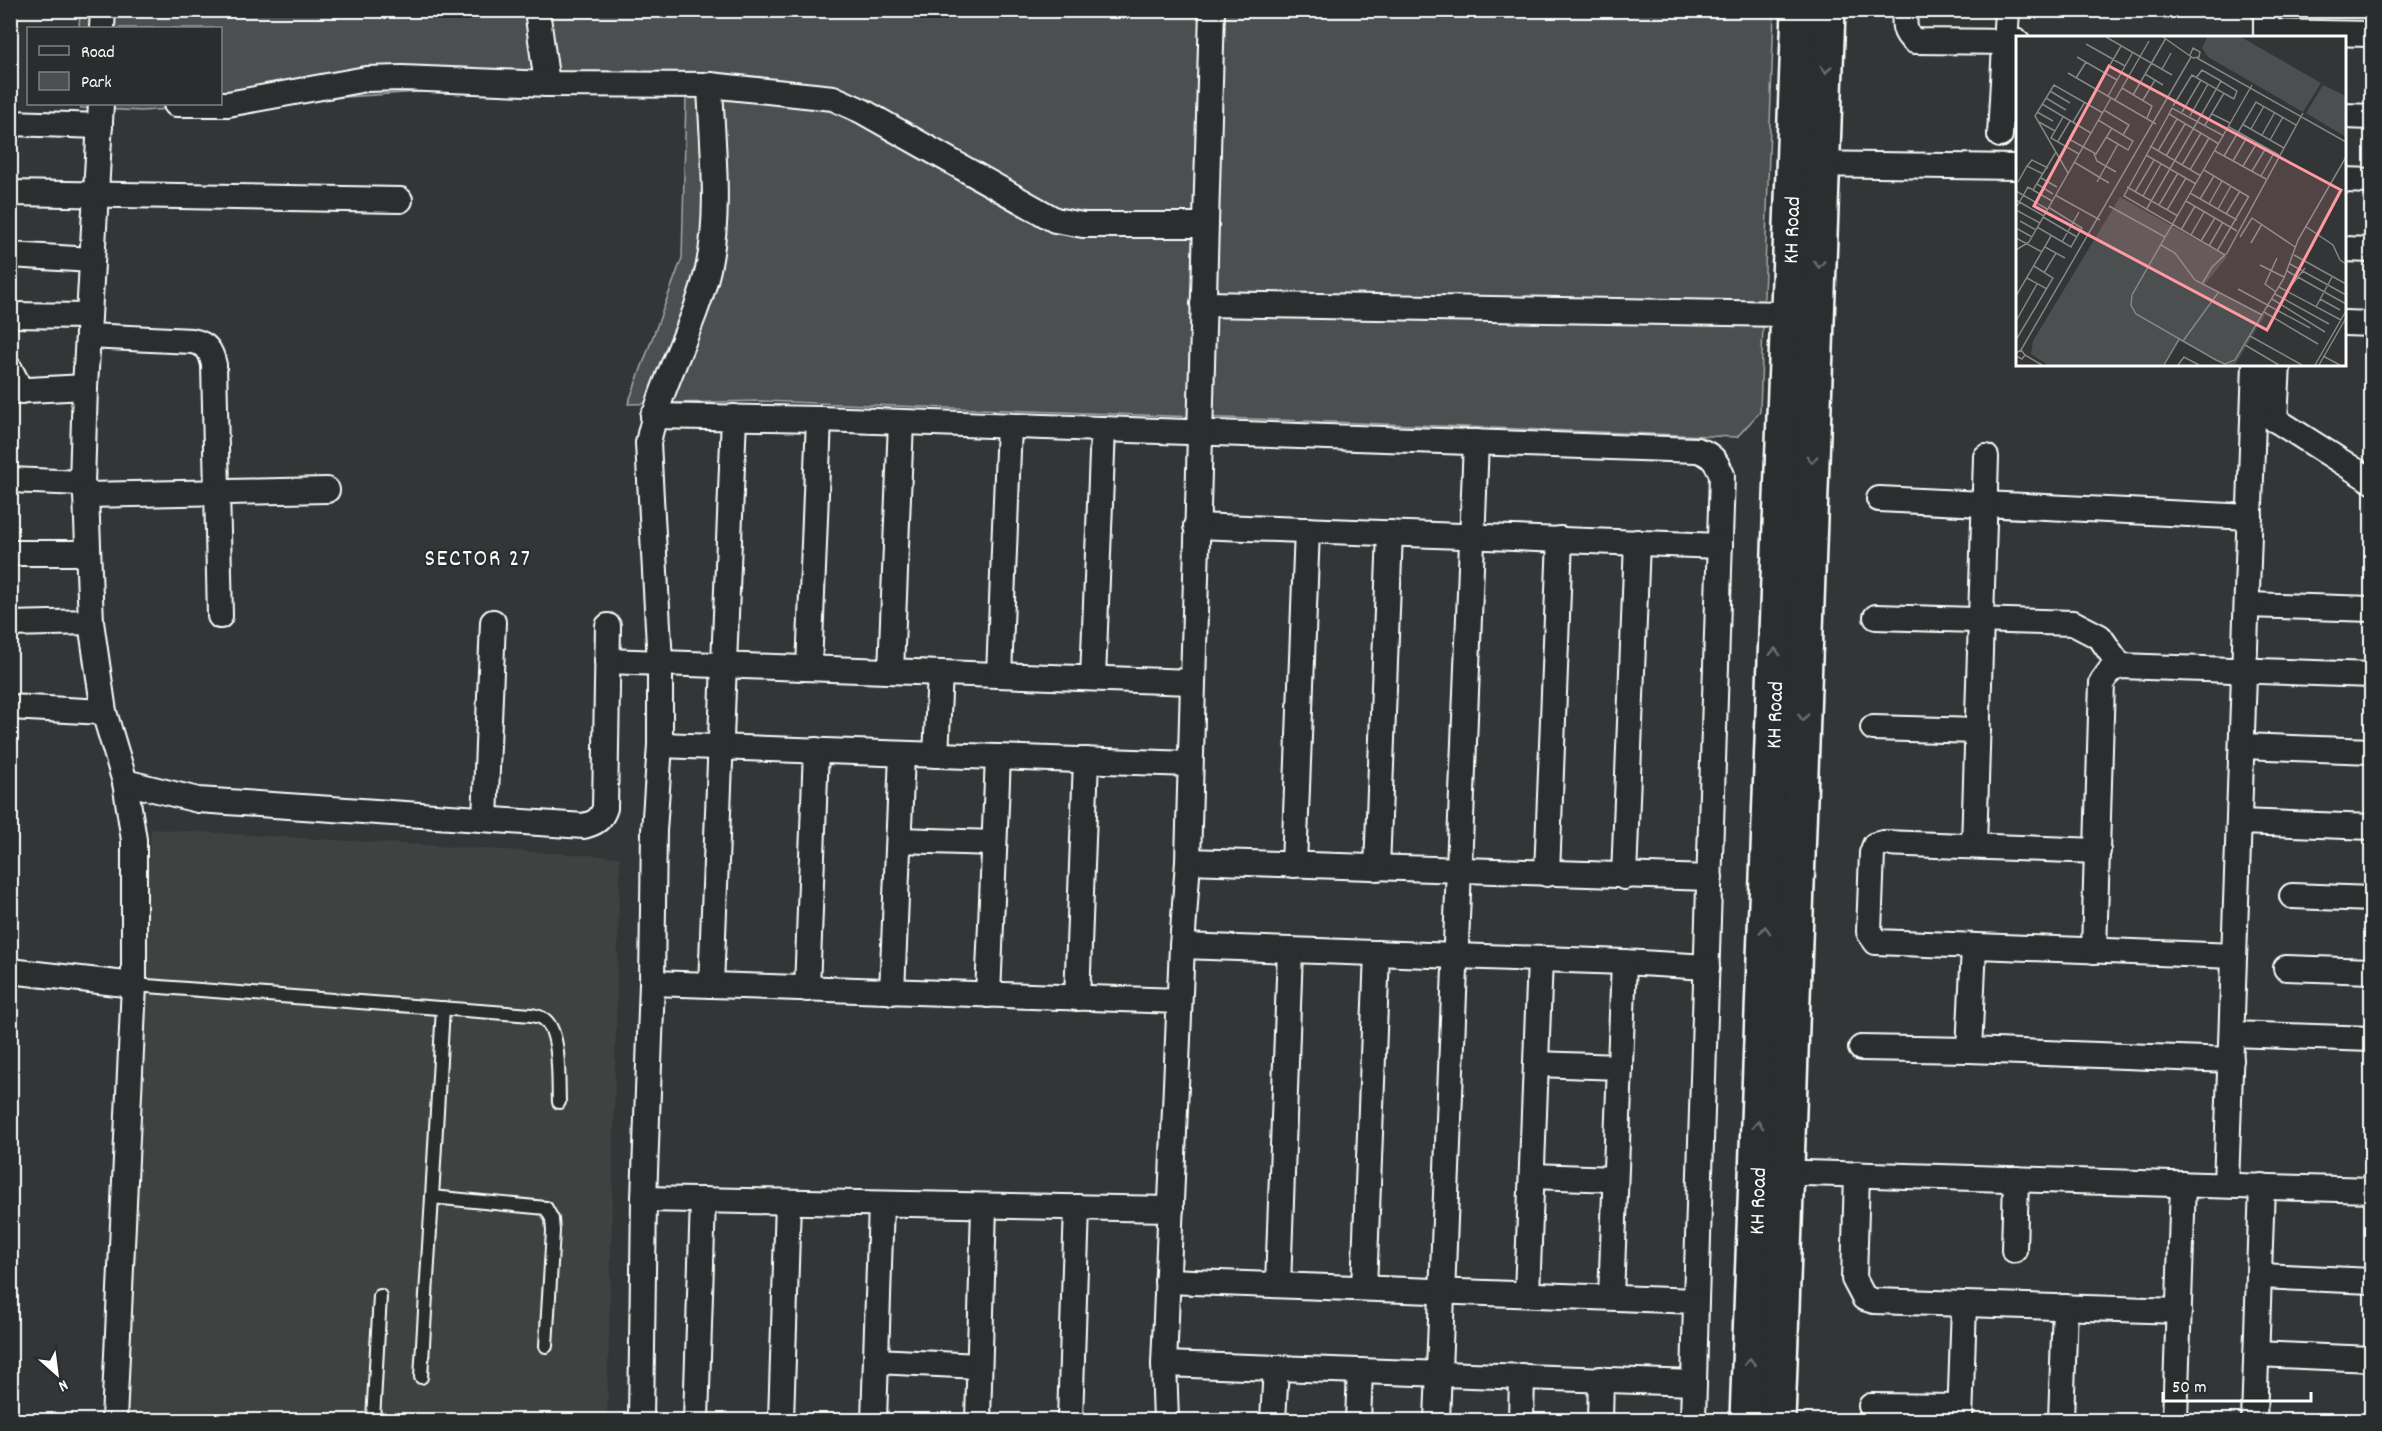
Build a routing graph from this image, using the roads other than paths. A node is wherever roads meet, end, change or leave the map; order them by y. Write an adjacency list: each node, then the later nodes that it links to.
1 (103, 10): 8 (street)
2 (537, 10): 12 (street)
3 (1212, 10): 27 (street)
4 (1799, 10): 20 (main road, KH Road)
5 (1828, 10): 20 (main road, KH Road, one-way to 20)
6 (1905, 10): 11 (street)
7 (2007, 10): 11 (street)
8 (102, 27)
9 (2266, 27): 10 (street)
10 (2372, 34)
11 (2011, 42): 19 (street)
12 (547, 84): 13 (street); 14 (street)
13 (710, 85): 27 (street); 44 (street)
14 (222, 104)
15 (100, 115): 18 (street); 25 (street)
16 (2346, 116): 17 (street)
17 (2372, 117)
18 (10, 123)
19 (2000, 135)
20 (1808, 164): 21 (street); 33 (main road, KH Road); 153 (main road, KH Road, one-way to 153)
21 (2016, 167)
22 (2346, 180): 23 (street)
23 (2372, 181)
24 (10, 193): 25 (street)
25 (96, 196): 26 (street); 31 (street)
26 (400, 200)
27 (1205, 225): 32 (street)
28 (2346, 249): 29 (street)
29 (2372, 250)
30 (10, 255): 31 (street)
31 (92, 260): 37 (street)
32 (1203, 304): 33 (street); 51 (street)
33 (1787, 314): 153 (main road, KH Road, one-way to 33)
34 (10, 315): 37 (street)
35 (2346, 323): 36 (street)
36 (2372, 324)
37 (88, 326): 41 (street); 58 (street)
38 (2255, 366): 43 (street)
39 (2278, 366): 47 (street)
40 (10, 369): 42 (street)
41 (85, 387): 42 (street); 56 (street)
42 (16, 391)
43 (2254, 406): 47 (street); 61 (street)
44 (653, 416): 45 (street); 81 (street)
45 (734, 417): 46 (street); 82 (street)
46 (819, 419): 48 (street); 84 (street)
47 (2275, 420): 55 (street)
48 (901, 422): 49 (street); 86 (street)
49 (1009, 426): 50 (street); 88 (street)
50 (1103, 429): 51 (street); 90 (street)
51 (1198, 433): 52 (street); 62 (street)
52 (1476, 442): 65 (street); 68 (street)
53 (1986, 456): 60 (street)
54 (10, 480): 56 (street)
55 (2372, 481)
56 (84, 489): 58 (street); 70 (street)
57 (327, 490): 58 (street)
58 (217, 492): 73 (street)
59 (1879, 499): 60 (street)
60 (1984, 504): 61 (street); 76 (street)
61 (2250, 517): 71 (street)
62 (1196, 526): 63 (street); 91 (street)
63 (1307, 530): 64 (street); 115 (street)
64 (1390, 533): 65 (street); 116 (street)
65 (1473, 536): 66 (street); 117 (street)
66 (1560, 539): 67 (street); 118 (street)
67 (1637, 542): 68 (street); 119 (street)
68 (1720, 546): 120 (street)
69 (10, 553): 70 (street)
70 (87, 553): 77 (street)
71 (2247, 605): 72 (street); 85 (street)
72 (2372, 609)
73 (220, 616)
74 (1876, 616): 76 (street)
75 (493, 621): 107 (street)
76 (1981, 621): 83 (street); 95 (street)
77 (91, 622): 78 (street); 93 (street)
78 (10, 624)
79 (608, 626): 80 (street)
80 (607, 661): 81 (street); 107 (street)
81 (660, 663): 82 (street); 96 (street)
82 (724, 665): 84 (street); 98 (street)
83 (2120, 666): 85 (street); 113 (street)
84 (809, 668): 86 (street)
85 (2244, 670): 89 (street); 97 (street)
86 (891, 671): 87 (street)
87 (940, 673): 88 (street); 102 (street)
88 (999, 675): 90 (street)
89 (2372, 675)
90 (1093, 678): 91 (street)
91 (1192, 682): 105 (street)
92 (10, 707): 93 (street)
93 (104, 712): 106 (street)
94 (1873, 728): 95 (street)
95 (1978, 731): 112 (street)
96 (660, 745): 98 (street); 136 (street)
97 (2242, 746): 100 (street); 108 (street)
98 (720, 747): 99 (street); 138 (street)
99 (816, 750): 101 (street); 139 (street)
100 (2372, 751)
101 (902, 755): 102 (street); 110 (street)
102 (936, 755): 103 (street)
103 (998, 757): 104 (street); 111 (street)
104 (1086, 760): 105 (street); 142 (street)
105 (1190, 764): 114 (street)
106 (125, 782): 107 (street); 137 (street)
107 (485, 819)
108 (2239, 822): 109 (street); 129 (street)
109 (2372, 827)
110 (898, 840): 111 (street); 140 (street)
111 (994, 843): 141 (street)
112 (1974, 846): 113 (street); 124 (street)
113 (2098, 851): 126 (street)
114 (1188, 861): 115 (street); 123 (street)
115 (1294, 865): 116 (street)
116 (1377, 868): 117 (street)
117 (1459, 871): 118 (street); 128 (street)
118 (1547, 874): 119 (street)
119 (1624, 877): 120 (street)
120 (1710, 878): 132 (street)
121 (2292, 896): 122 (street)
122 (2372, 899)
123 (1182, 946): 125 (street); 143 (street)
124 (1974, 946): 126 (street); 148 (street)
125 (1290, 950): 127 (street); 174 (street)
126 (2094, 951): 129 (street)
127 (1377, 953): 128 (street); 175 (street)
128 (1456, 956): 130 (street); 176 (street)
129 (2235, 956): 145 (street)
130 (1540, 959): 131 (street); 150 (street)
131 (1624, 962): 132 (street); 151 (street)
132 (1707, 967): 180 (street)
133 (2286, 968): 135 (street)
134 (10, 971): 137 (street)
135 (2372, 971)
136 (652, 983): 138 (street); 163 (street)
137 (134, 985): 144 (lane); 199 (street)
138 (711, 985): 139 (street)
139 (807, 988): 140 (street)
140 (892, 992): 141 (street)
141 (988, 995): 142 (street)
142 (1077, 998): 143 (street)
143 (1179, 1001): 169 (street)
144 (443, 1008): 152 (lane); 162 (lane)
145 (2232, 1034): 146 (street); 149 (street)
146 (2372, 1039)
147 (1861, 1048): 148 (street)
148 (1969, 1050): 149 (street)
149 (2231, 1060): 159 (street)
150 (1536, 1064): 151 (street); 155 (street)
151 (1620, 1067): 156 (street)
152 (559, 1102)
153 (1772, 1172): 154 (street); 214 (main road, KH Road, one-way to 153); 215 (main road, KH Road)
154 (1857, 1174): 157 (street); 181 (street)
155 (1532, 1176): 156 (street); 177 (street)
156 (1616, 1179): 179 (street)
157 (2016, 1179): 158 (street); 170 (street)
158 (2183, 1184): 159 (street); 183 (street)
159 (2226, 1185): 160 (street)
160 (2262, 1186): 161 (street); 171 (street)
161 (2372, 1190)
162 (432, 1197): 184 (lane); 194 (lane)
163 (644, 1199): 164 (street); 201 (street)
164 (703, 1200): 165 (street); 202 (street)
165 (788, 1202): 166 (street); 203 (street)
166 (881, 1204): 167 (street); 187 (street)
167 (984, 1206): 168 (street); 189 (street)
168 (1077, 1208): 169 (street); 206 (street)
169 (1171, 1209): 172 (street)
170 (2014, 1250)
171 (2259, 1276): 173 (street); 185 (street)
172 (1167, 1281): 174 (street); 188 (street)
173 (2372, 1281)
174 (1278, 1285): 175 (street)
175 (1364, 1288): 176 (street)
176 (1442, 1291): 177 (street); 192 (street)
177 (1527, 1294): 179 (street)
178 (380, 1296): 200 (lane)
179 (1611, 1297): 180 (street)
180 (1696, 1301): 196 (street)
181 (1964, 1305): 182 (street); 198 (street)
182 (2065, 1308): 183 (street); 216 (street)
183 (2179, 1311): 217 (street)
184 (546, 1346)
185 (2257, 1354): 186 (street); 218 (street)
186 (2372, 1359)
187 (876, 1361): 189 (street); 204 (street)
188 (1164, 1364): 190 (street); 207 (street)
189 (979, 1366): 205 (street)
190 (1276, 1368): 191 (street); 208 (street)
191 (1360, 1371): 192 (street); 209 (street)
192 (1439, 1373): 193 (street); 210 (street)
193 (1522, 1376): 195 (street); 211 (street)
194 (421, 1377)
195 (1601, 1379): 196 (street); 212 (street)
196 (1694, 1383): 213 (street)
197 (1871, 1406): 198 (street)
198 (1960, 1414)
199 (114, 1420)
200 (373, 1420)
201 (641, 1420)
202 (696, 1420)
203 (781, 1420)
204 (874, 1420)
205 (978, 1420)
206 (1070, 1420)
207 (1166, 1420)
208 (1273, 1420)
209 (1358, 1420)
210 (1437, 1420)
211 (1521, 1420)
212 (1600, 1420)
213 (1693, 1420)
214 (1747, 1420)
215 (1778, 1420)
216 (2061, 1420)
217 (2175, 1420)
218 (2254, 1420)

